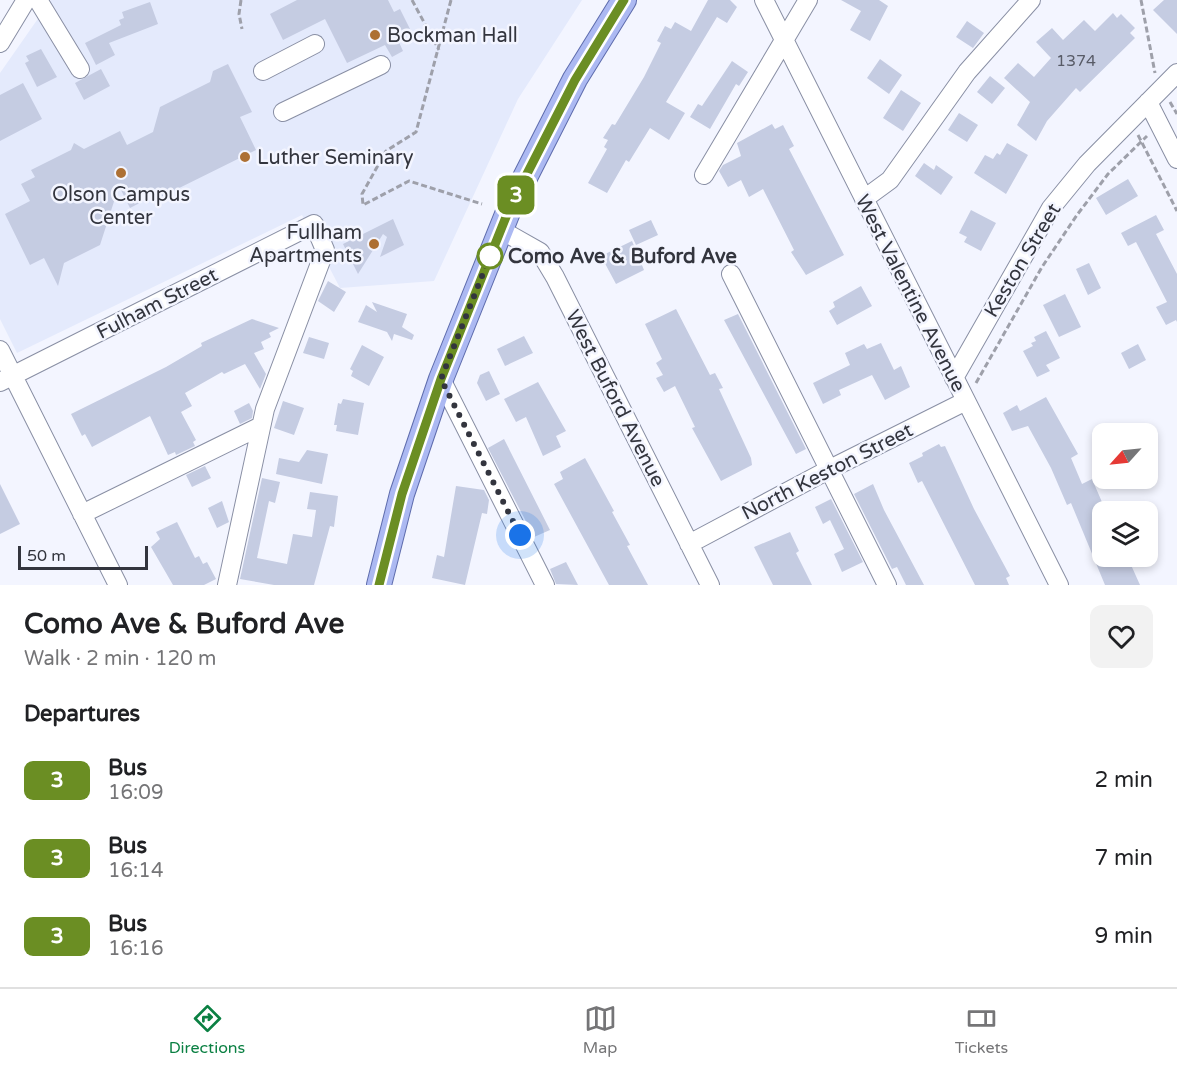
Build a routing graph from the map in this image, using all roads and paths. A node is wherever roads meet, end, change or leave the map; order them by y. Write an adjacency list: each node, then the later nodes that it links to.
1 (26, 0): 13 (street)
2 (38, 0): 17 (street)
3 (241, 0): 11 (path)
4 (412, 0): 15 (path)
5 (451, 0): 15 (path)
6 (624, 0): 32 (main road)
7 (764, 0): 12 (street, West Valentine Avenue)
8 (808, 0): 12 (street)
9 (1031, 0): 29 (street)
10 (1142, 0): 20 (path)
11 (242, 29)
12 (785, 41): 28 (street); 29 (street, West Valentine Avenue)
13 (0, 42)
14 (315, 44): 18 (street)
15 (439, 50): 30 (path)
16 (381, 65): 22 (street)
17 (80, 69)
18 (263, 70)
19 (1177, 73): 20 (street, Keston Street)
20 (1162, 87): 21 (street, Keston Street); 23 (path)
21 (1148, 102): 27 (street); 36 (street, Keston Street)
22 (284, 112)
23 (1177, 114)
24 (1138, 134): 26 (path)
25 (1147, 136): 26 (path)
26 (1142, 142): 31 (path); 38 (path)
27 (1177, 159)
28 (704, 175)
29 (864, 199): 36 (street, West Valentine Avenue)
30 (482, 204)
31 (1177, 211)
32 (501, 230): 37 (main road); 42 (street, West Buford Avenue)
33 (731, 274): 40 (street)
34 (0, 350): 35 (street)
35 (6, 378): 39 (street, Fulham Street); 41 (street)
36 (954, 378): 38 (street, West Valentine Avenue)
37 (441, 379): 43 (street); 46 (main road)
38 (969, 393): 40 (street, North Keston Street); 49 (street, West Valentine Avenue)
39 (261, 426): 41 (street); 45 (street)
40 (830, 469): 42 (street, North Keston Street); 48 (street)
41 (82, 514): 44 (street)
42 (689, 544): 47 (street, West Buford Avenue)
43 (541, 581)
44 (118, 585)
45 (227, 585)
46 (379, 585)
47 (710, 585)
48 (887, 585)
49 (1059, 585)

